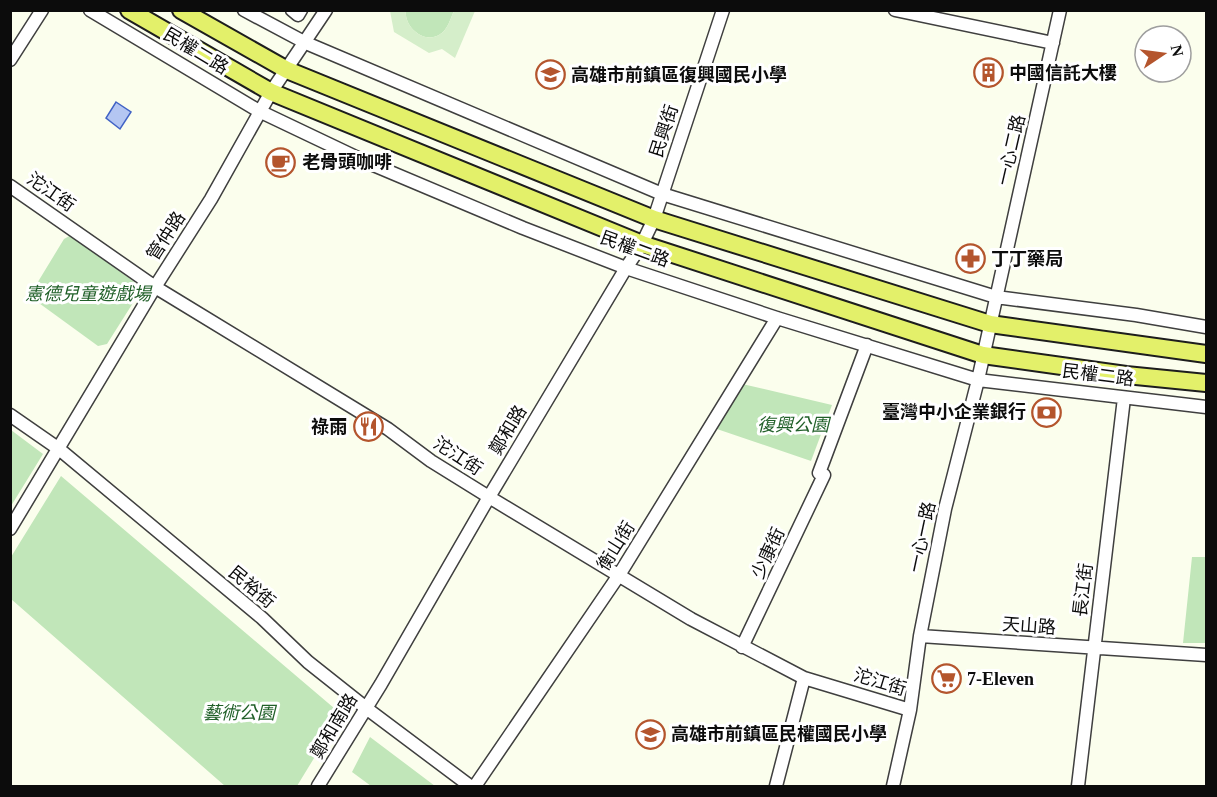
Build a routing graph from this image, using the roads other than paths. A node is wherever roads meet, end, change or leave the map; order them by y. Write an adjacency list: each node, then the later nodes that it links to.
1 (42, 10): 14 (street)
2 (90, 10): 17 (street, 民權二路)
3 (129, 10): 16 (main road, 民權二路)
4 (181, 10): 15 (main road, 民權二路)
5 (244, 10): 12 (street)
6 (292, 10): 7 (street)
7 (301, 10)
8 (326, 10): 12 (street, 管仲路)
9 (723, 10): 19 (street, 民興街)
10 (895, 10): 13 (street)
11 (1060, 10): 13 (street, 一心二路)
12 (306, 43): 15 (street, 管仲路); 19 (street)
13 (1053, 43): 24 (street, 一心二路)
14 (10, 60)
15 (287, 70): 16 (street, 管仲路); 20 (main road, 民權二路)
16 (271, 92): 17 (street, 管仲路); 21 (main road, 民權二路)
17 (260, 111): 22 (street, 民權二路); 23 (street, 管仲路)
18 (10, 186): 23 (street, 沱江街)
19 (662, 194): 20 (street, 鄭和路); 24 (street)
20 (654, 219): 21 (street, 鄭和路); 26 (main road, 民權二路)
21 (642, 244): 22 (street, 鄭和路); 30 (main road, 民權二路)
22 (626, 268): 25 (street, 民權二路); 37 (street, 鄭和路)
23 (155, 287): 36 (street, 管仲路); 37 (street, 沱江街)
24 (996, 297): 26 (street, 一心一路); 27 (street)
25 (777, 318): 28 (street, 民權二路); 39 (street, 衡山街)
26 (990, 324): 29 (main road, 民權二路); 30 (street, 一心一路)
27 (1206, 327)
28 (867, 345): 31 (street, 民權二路); 41 (street, 少康街)
29 (1206, 354)
30 (983, 356): 31 (street, 一心一路); 32 (main road, 民權二路)
31 (978, 380): 33 (street, 民權二路); 40 (street, 一心一路)
32 (1206, 383)
33 (1124, 398): 34 (street, 民權二路); 42 (street, 長江街)
34 (1206, 407)
35 (10, 415): 36 (street, 民裕街)
36 (59, 449): 38 (street, 管仲路); 46 (street, 民裕街)
37 (489, 497): 39 (street, 沱江街); 45 (street, 鄭和路)
38 (10, 529)
39 (619, 575): 41 (street, 沱江街); 50 (street, 衡山街)
40 (920, 636): 42 (street, 天山路); 47 (street, 一心一路)
41 (742, 647): 44 (street, 沱江街)
42 (1094, 648): 43 (street, 天山路); 53 (street, 長江街)
43 (1206, 655)
44 (804, 678): 47 (street, 沱江街); 51 (street)
45 (381, 684): 46 (street, 鄭和南路)
46 (366, 708): 48 (street, 鄭和南路); 49 (street, 民裕街)
47 (910, 710): 52 (street, 一心一路)
48 (318, 786)
49 (470, 786)
50 (475, 786)
51 (776, 786)
52 (893, 786)
53 (1078, 786)

